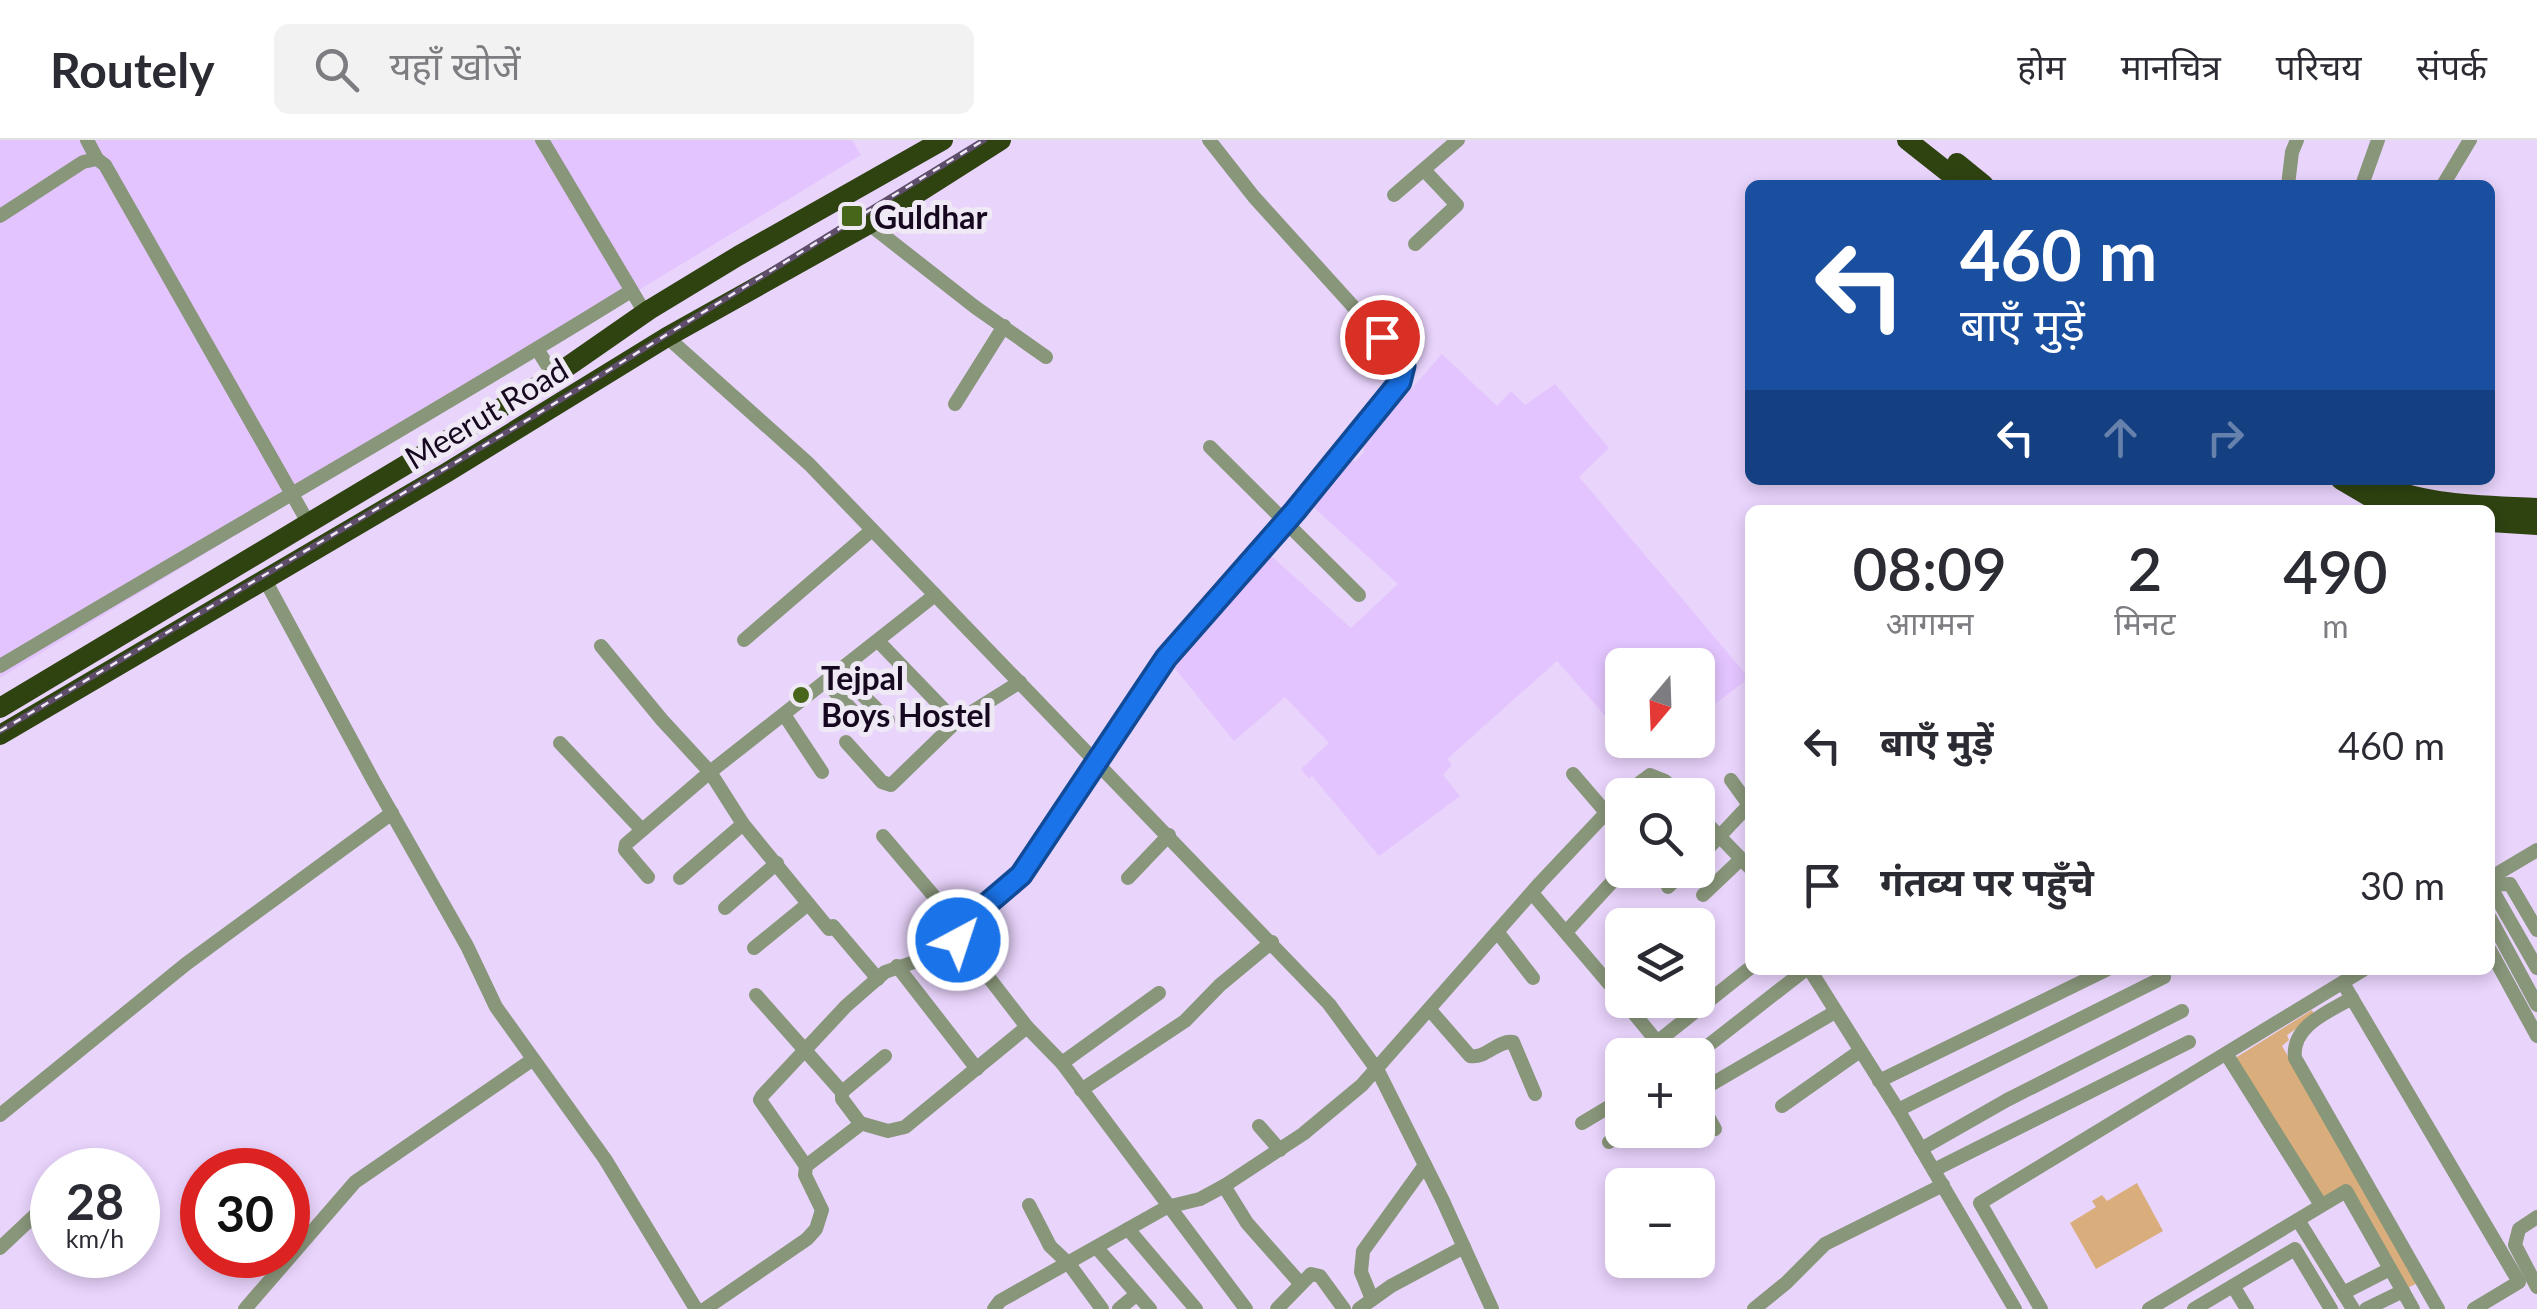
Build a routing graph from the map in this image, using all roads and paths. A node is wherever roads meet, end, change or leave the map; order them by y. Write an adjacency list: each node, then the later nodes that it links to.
1 (87, 140): 12 (street)
2 (542, 140): 23 (street)
3 (943, 140): 24 (highway, Meerut Road)
4 (1000, 140): 21 (highway, Meerut Road)
5 (1209, 140): 39 (street)
6 (1458, 140): 13 (street)
7 (1907, 140): 14 (highway)
8 (1928, 140): 15 (highway)
9 (2297, 140): 16 (street)
10 (2378, 140): 17 (street)
11 (2470, 140): 18 (street)
12 (98, 159): 20 (street); 34 (street)
13 (1424, 170): 19 (street); 22 (street)
14 (1958, 180)
15 (1978, 180)
16 (2289, 180)
17 (2364, 180)
18 (2446, 180)
19 (1394, 195)
20 (0, 216)
21 (869, 224): 25 (street); 26 (highway, Meerut Road)
22 (1415, 244)
23 (631, 292): 24 (street); 27 (street)
24 (645, 313): 29 (highway, Meerut Road)
25 (1004, 326): 28 (street); 30 (street)
26 (667, 337): 43 (street); 44 (highway, Meerut Road)
27 (538, 350): 29 (street); 34 (street)
28 (1046, 357)
29 (554, 376): 41 (highway, Meerut Road)
30 (956, 404)
31 (1210, 446): 39 (street)
32 (2349, 485): 35 (highway)
33 (2378, 485): 36 (highway)
34 (293, 496): 41 (street); 50 (street)
35 (2392, 505)
36 (2482, 505)
37 (2495, 506): 38 (highway)
38 (2537, 508)
39 (1285, 522): 46 (street); 62 (street)
40 (2495, 522): 42 (highway)
41 (309, 524): 54 (highway, Meerut Road)
42 (2537, 525)
43 (872, 530): 45 (street); 47 (street)
44 (264, 578): 59 (highway, Meerut Road); 70 (street)
45 (935, 595): 48 (street); 52 (street)
46 (1359, 595)
47 (744, 640)
48 (878, 642): 51 (street); 57 (street)
49 (601, 646): 63 (street)
50 (0, 666)
51 (839, 672): 53 (street); 56 (street)
52 (1020, 682): 57 (street); 62 (street)
53 (827, 683): 55 (street); 58 (street)
54 (0, 708)
55 (785, 716): 63 (street); 64 (street)
56 (888, 720)
57 (956, 722): 61 (street)
58 (864, 723)
59 (0, 735)
60 (560, 742): 73 (street)
61 (846, 742)
62 (1095, 760): 75 (street); 96 (street)
63 (710, 772): 72 (street); 73 (street)
64 (822, 772)
65 (1573, 774): 69 (street)
66 (1731, 780): 67 (street)
67 (1745, 799)
68 (1745, 809): 77 (street)
69 (1605, 811)
70 (392, 813): 132 (street); 144 (street)
71 (1605, 815): 89 (street)
72 (743, 824): 81 (street); 84 (street)
73 (642, 830): 83 (street)
74 (1715, 832): 77 (street)
75 (1169, 835): 85 (street); 99 (street)
76 (883, 836): 96 (street)
77 (1720, 837): 78 (street); 80 (street)
78 (1715, 842)
79 (2537, 850): 86 (street)
80 (1745, 862)
81 (776, 863): 92 (street); 93 (street)
82 (1745, 864): 91 (street)
83 (648, 876)
84 (680, 878)
85 (1128, 878)
86 (2495, 879)
87 (2495, 883): 95 (street)
88 (1606, 888): 97 (street)
89 (1532, 892): 97 (street); 98 (street)
90 (2495, 892): 103 (street)
91 (1703, 895)
92 (808, 904): 100 (street); 110 (street)
93 (725, 908)
94 (2495, 927): 117 (street)
95 (2537, 930)
96 (958, 931): 102 (street); 122 (street)
97 (1566, 932): 112 (street)
98 (1499, 934): 111 (street); 118 (street)
99 (1272, 942): 135 (street); 138 (street)
100 (754, 948)
101 (2495, 959): 123 (street)
102 (897, 966): 110 (street); 134 (street)
103 (2537, 968)
104 (1745, 972): 125 (street)
105 (1801, 975): 126 (street)
106 (1811, 975): 120 (street)
107 (2096, 975): 136 (street)
108 (2356, 975): 113 (street)
109 (2164, 976): 143 (street)
110 (878, 978): 128 (street)
111 (1534, 978)
112 (1605, 979)
113 (2343, 984): 116 (street); 131 (street)
114 (1159, 993): 133 (street)
115 (756, 995): 128 (street)
116 (2352, 998): 196 (street); 197 (street)
117 (2537, 1005)
118 (1430, 1010): 135 (street); 140 (street)
119 (2182, 1011): 148 (street)
120 (1835, 1012): 129 (street); 137 (street)
121 (1638, 1018): 124 (street)
122 (1028, 1027): 133 (street); 134 (street)
123 (2537, 1036)
124 (1654, 1038)
125 (1662, 1038)
126 (1715, 1041)
127 (2190, 1042): 152 (street)
128 (804, 1050): 139 (street); 151 (street)
129 (1860, 1051): 136 (street); 141 (street)
130 (884, 1056): 139 (street)
131 (2227, 1056): 156 (street); 188 (street)
132 (532, 1060): 175 (street); 176 (street)
133 (1062, 1063): 138 (street)
134 (978, 1068): 145 (street)
135 (1378, 1071): 149 (street); 150 (street)
136 (1879, 1081): 143 (street)
137 (1715, 1085)
138 (1081, 1090): 157 (street)
139 (842, 1092): 145 (street)
140 (1535, 1094)
141 (1782, 1106)
142 (1605, 1110): 146 (street)
143 (1898, 1110): 148 (street)
144 (0, 1115)
145 (860, 1122): 151 (street)
146 (1582, 1124)
147 (1259, 1126): 149 (street)
148 (1921, 1149): 152 (street)
149 (1280, 1150): 154 (street)
150 (1425, 1165): 162 (street); 173 (street)
151 (806, 1166): 177 (street)
152 (1934, 1170): 153 (street)
153 (1943, 1185): 186 (street); 187 (street)
154 (1224, 1186): 157 (street); 167 (street)
155 (1028, 1205): 165 (street)
156 (2320, 1205): 160 (street); 166 (street)
157 (1167, 1208): 161 (street); 183 (street)
158 (2537, 1217): 169 (street)
159 (30, 1220): 163 (street)
160 (2298, 1220): 171 (street); 189 (street)
161 (1128, 1229): 164 (street); 182 (street)
162 (1464, 1247): 173 (street); 185 (street)
163 (0, 1248)
164 (1096, 1248): 165 (street); 172 (street)
165 (1069, 1264): 178 (street); 179 (street)
166 (2390, 1269): 170 (street); 171 (street)
167 (1300, 1282): 174 (street); 184 (street)
168 (2233, 1286): 190 (street); 191 (street); 192 (street)
169 (2537, 1287)
170 (2402, 1291): 194 (street); 195 (street)
171 (2343, 1293): 193 (street)
172 (1137, 1294): 180 (street); 181 (street)
173 (1366, 1304)
174 (1340, 1307)
175 (244, 1309)
176 (696, 1309)
177 (705, 1309)
178 (994, 1309)
179 (1102, 1309)
180 (1119, 1309)
181 (1150, 1309)
182 (1196, 1309)
183 (1246, 1309)
184 (1277, 1309)
185 (1492, 1309)
186 (1754, 1309)
187 (2015, 1309)
188 (2040, 1309)
189 (2149, 1309)
190 (2194, 1309)
191 (2246, 1309)
192 (2331, 1309)
193 (2352, 1309)
194 (2366, 1309)
195 (2412, 1309)
196 (2438, 1309)
197 (2474, 1309)

